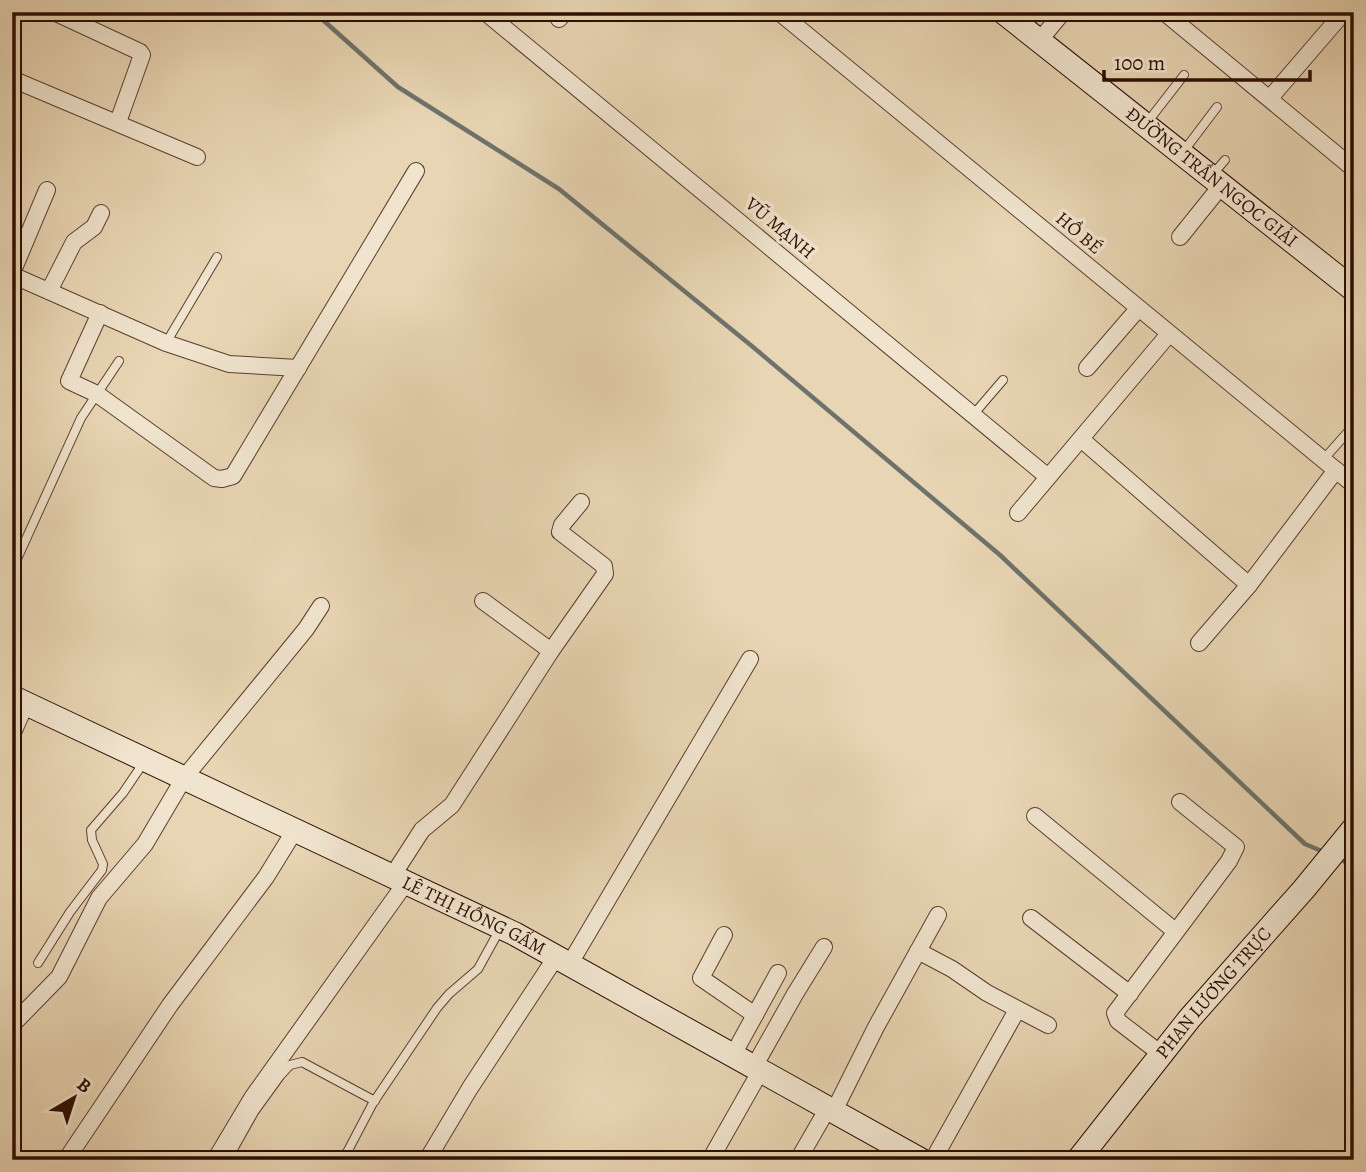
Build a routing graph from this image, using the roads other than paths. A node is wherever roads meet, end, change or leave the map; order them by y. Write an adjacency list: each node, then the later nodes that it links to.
1 (54, 12): 13 (street)
2 (485, 12): 36 (street, VŨ MẠNH)
3 (779, 12): 27 (street, HỒ BÉ)
4 (1003, 12): 8 (main road, ĐƯỜNG TRẦN NGỌC GIẢI)
5 (1063, 12): 8 (street)
6 (1164, 12): 11 (street)
7 (1343, 12): 11 (street)
8 (1039, 41): 14 (main road, ĐƯỜNG TRẦN NGỌC GIẢI)
9 (1184, 75): 14 (lane)
10 (12, 79): 13 (street)
11 (1270, 98): 17 (street)
12 (1217, 107): 15 (lane)
13 (118, 122): 16 (street)
14 (1146, 124): 15 (main road, ĐƯỜNG TRẦN NGỌC GIẢI)
15 (1181, 154): 19 (main road, ĐƯỜNG TRẦN NGỌC GIẢI)
16 (197, 157)
17 (1354, 169)
18 (416, 171): 32 (street)
19 (1219, 174): 22 (street); 25 (main road, ĐƯỜNG TRẦN NGỌC GIẢI)
20 (47, 190): 24 (street)
21 (101, 213): 26 (street)
22 (1180, 237)
23 (217, 257): 30 (lane)
24 (12, 274): 26 (street)
25 (1354, 290)
26 (49, 291): 28 (street)
27 (1138, 309): 29 (street, HỒ BÉ); 33 (street)
28 (100, 313): 30 (street); 35 (street)
29 (1169, 334): 38 (street); 39 (street, HỒ BÉ)
30 (166, 343): 32 (street)
31 (119, 361): 35 (lane)
32 (298, 368): 35 (street)
33 (1087, 368)
34 (1003, 380): 36 (lane)
35 (97, 394): 44 (lane)
36 (973, 415): 40 (street, VŨ MẠNH)
37 (1354, 425): 39 (lane)
38 (1081, 439): 40 (street); 45 (street)
39 (1330, 465): 41 (street, HỒ BÉ); 45 (street)
40 (1048, 477): 43 (street)
41 (1354, 485)
42 (581, 502): 49 (street)
43 (1018, 513)
44 (12, 570)
45 (1249, 584): 48 (street)
46 (483, 601): 49 (street)
47 (321, 606): 54 (street)
48 (1199, 643)
49 (551, 651): 59 (street)
50 (750, 659): 67 (street)
51 (19, 700): 52 (street); 53 (main road, LÊ THỊ HỒNG GẤM)
52 (12, 735)
53 (145, 760): 54 (main road, LÊ THỊ HỒNG GẤM); 68 (lane)
54 (184, 778): 58 (main road, LÊ THỊ HỒNG GẤM); 73 (street)
55 (1180, 802): 63 (street)
56 (1035, 816): 63 (street)
57 (1354, 828): 75 (main road, PHAN LƯƠNG TRỰC)
58 (295, 830): 59 (main road, LÊ THỊ HỒNG GẤM); 80 (street)
59 (400, 878): 62 (main road, LÊ THỊ HỒNG GẤM); 81 (street)
60 (938, 915): 66 (street)
61 (1031, 918): 70 (street)
62 (501, 927): 67 (main road, LÊ THỊ HỒNG GẤM); 78 (lane)
63 (1175, 931): 70 (street)
64 (724, 934): 72 (street)
65 (824, 947): 77 (street)
66 (918, 951): 71 (street); 79 (street)
67 (563, 961): 76 (main road, LÊ THỊ HỒNG GẤM); 84 (street)
68 (38, 963)
69 (778, 973): 72 (street)
70 (1130, 994): 75 (street)
71 (1017, 1010): 74 (street); 88 (street)
72 (755, 1015): 76 (street)
73 (12, 1025)
74 (1048, 1025)
75 (1161, 1054): 89 (main road, PHAN LƯƠNG TRỰC)
76 (733, 1055): 77 (main road, LÊ THỊ HỒNG GẤM)
77 (757, 1069): 79 (main road, LÊ THỊ HỒNG GẤM); 85 (street)
78 (375, 1101): 82 (lane); 83 (lane)
79 (831, 1110): 86 (street); 87 (main road, LÊ THỊ HỒNG GẤM)
80 (66, 1160)
81 (215, 1160)
82 (227, 1160)
83 (344, 1160)
84 (427, 1160)
85 (710, 1160)
86 (798, 1160)
87 (921, 1160)
88 (933, 1160)
89 (1077, 1160)

